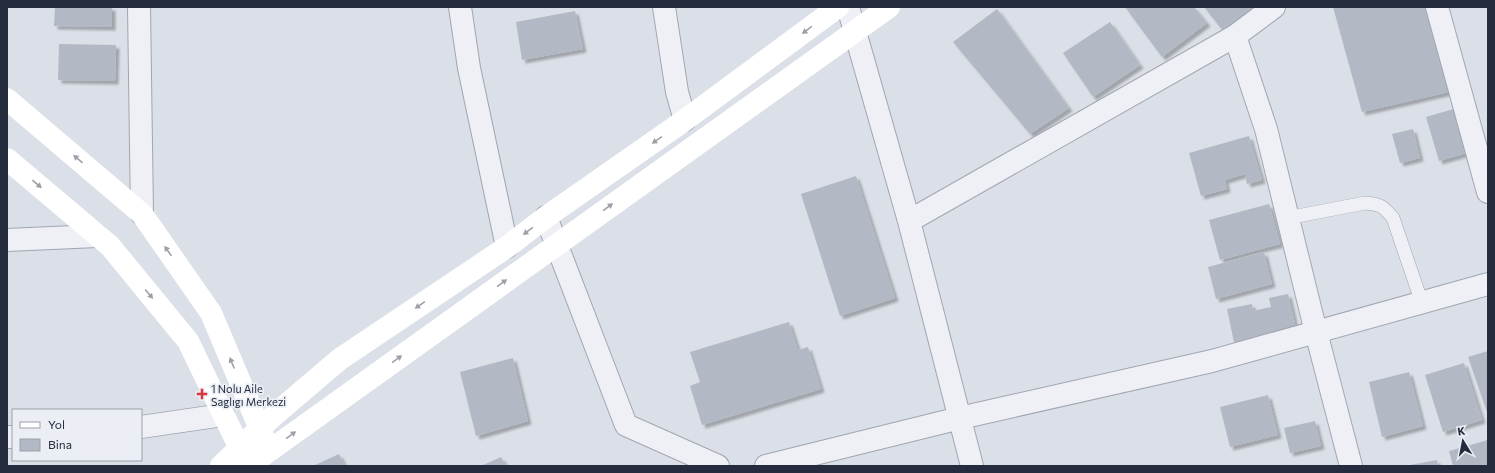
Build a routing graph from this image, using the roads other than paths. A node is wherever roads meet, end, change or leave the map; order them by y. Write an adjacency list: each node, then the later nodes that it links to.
1 (139, 7): 15 (street)
2 (460, 7): 22 (street)
3 (664, 7): 12 (street)
4 (838, 7): 12 (street, one-way to 12)
5 (848, 7): 9 (street)
6 (889, 7): 9 (street)
7 (1274, 7): 10 (street)
8 (1436, 7): 14 (street)
9 (855, 30): 18 (street); 21 (street, one-way to 9)
10 (1235, 36): 17 (street); 18 (street)
11 (7, 99): 15 (street, one-way to 11)
12 (685, 120): 16 (street, one-way to 16)
13 (7, 159): 19 (street, one-way to 19)
14 (1488, 192)
15 (142, 214): 29 (street, one-way to 15)
16 (546, 217): 21 (street); 22 (street, one-way to 22)
17 (1287, 218): 24 (lane); 25 (street)
18 (909, 221): 27 (street)
19 (97, 236): 20 (street); 26 (street, one-way to 26)
20 (7, 240)
21 (556, 244): 30 (street, one-way to 21); 33 (street)
22 (507, 247): 29 (street, one-way to 29)
23 (1488, 284): 24 (street)
24 (1422, 303): 25 (street)
25 (1316, 332): 27 (street); 36 (street)
26 (223, 415): 28 (street); 31 (street)
27 (960, 418): 34 (street); 35 (street)
28 (142, 427)
29 (259, 429): 30 (street); 31 (street)
30 (270, 451): 31 (street)
31 (245, 459): 32 (street)
32 (221, 466)
33 (718, 466)
34 (766, 466)
35 (972, 466)
36 (1351, 466)

